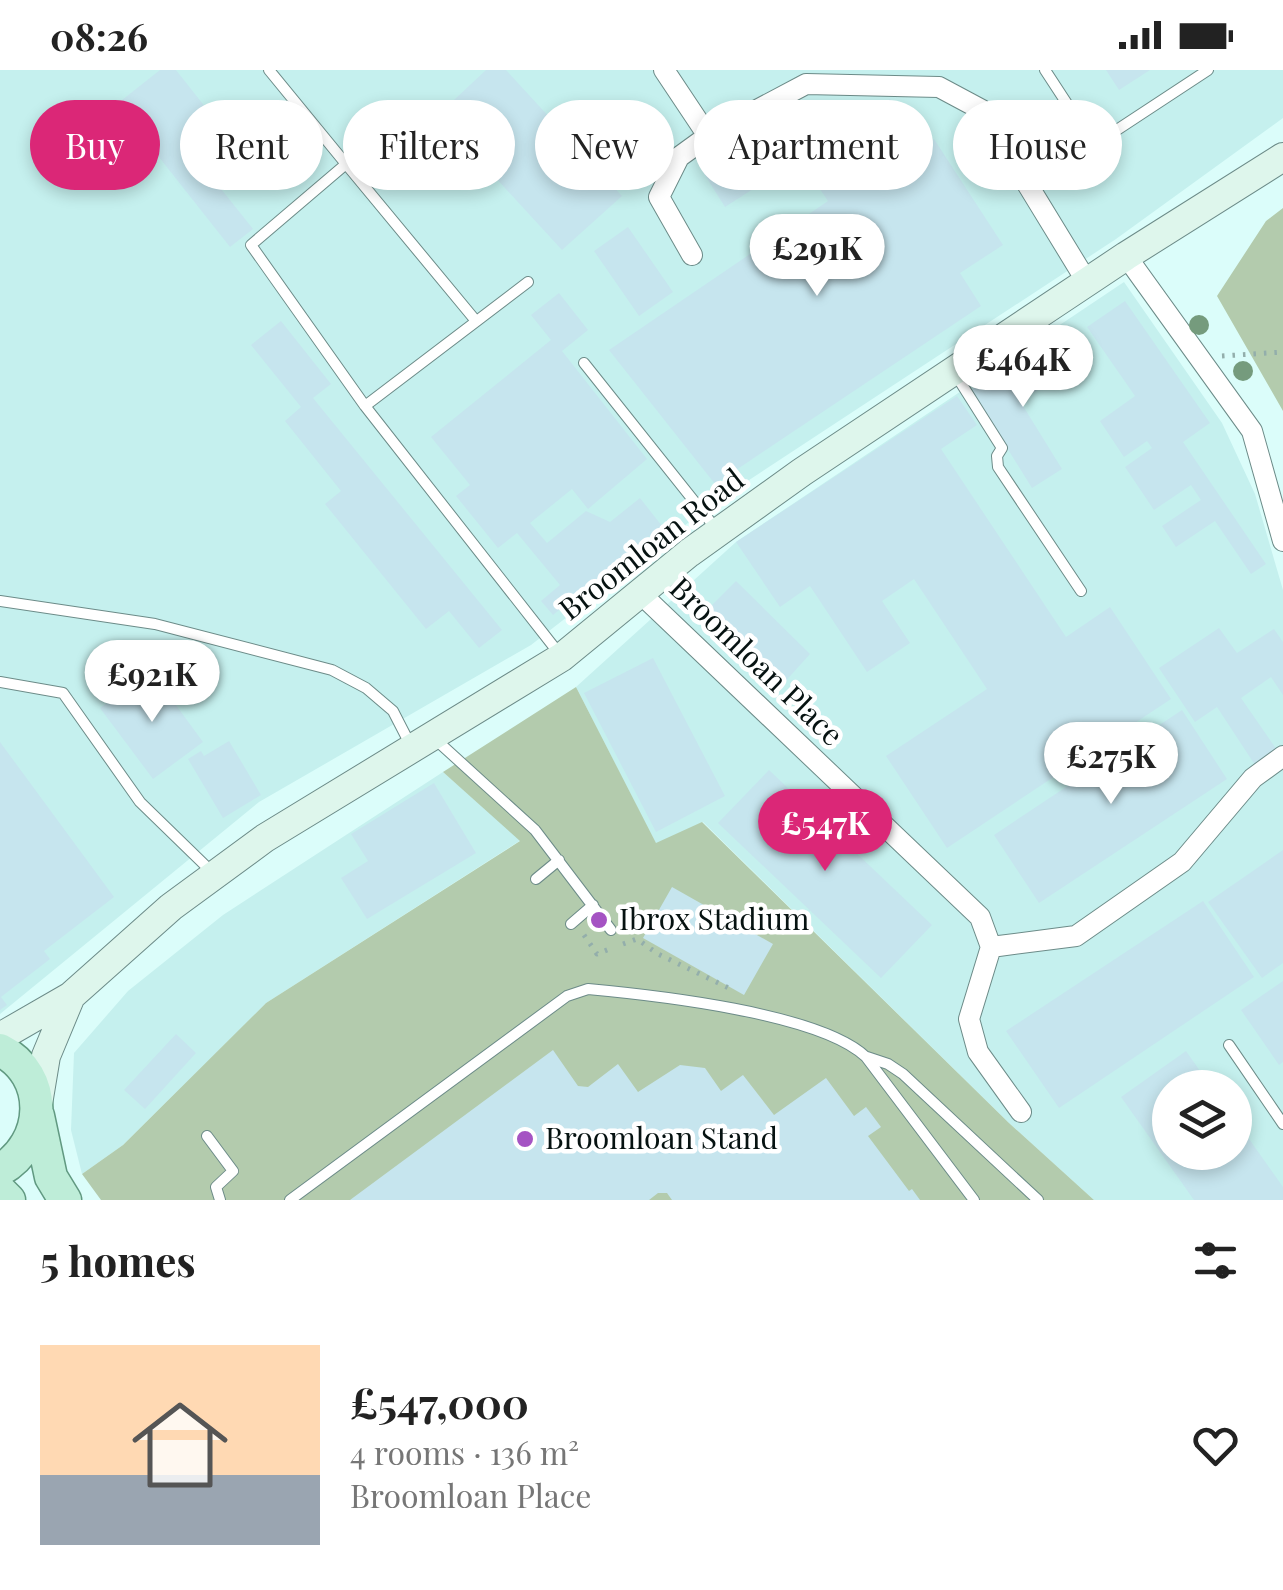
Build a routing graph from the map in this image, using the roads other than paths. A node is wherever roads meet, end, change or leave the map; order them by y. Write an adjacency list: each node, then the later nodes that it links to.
1 (269, 70): 9 (lane)
2 (664, 70): 6 (street)
3 (1045, 70): 4 (lane)
4 (1208, 70)
5 (776, 100): 15 (street)
6 (694, 115)
7 (694, 146): 12 (street)
8 (1283, 157): 13 (street, Broomloan Road)
9 (343, 160)
10 (343, 167): 19 (lane)
11 (368, 190): 16 (lane)
12 (692, 255)
13 (1126, 256): 15 (street, Broomloan Road); 21 (street)
14 (528, 282): 16 (lane)
15 (1087, 282): 18 (street, Broomloan Road)
16 (476, 321): 19 (lane)
17 (584, 362): 20 (lane)
18 (953, 371): 20 (street, Broomloan Road); 22 (lane)
19 (365, 406): 25 (lane)
20 (718, 531): 23 (street, Broomloan Road)
21 (1283, 541)
22 (1081, 590)
23 (640, 594): 25 (street, Broomloan Road); 35 (street, Broomloan Place)
24 (0, 601): 27 (lane)
25 (562, 657): 27 (street, Broomloan Road)
26 (0, 682): 30 (lane)
27 (421, 741): 29 (lane); 30 (street, Broomloan Road)
28 (1283, 756): 35 (street)
29 (559, 860): 31 (lane); 32 (lane)
30 (214, 874): 36 (street, Broomloan Road)
31 (536, 879)
32 (593, 905): 33 (lane); 34 (lane)
33 (571, 924)
34 (611, 930)
35 (991, 947): 42 (street)
36 (71, 996): 37 (street, Broomloan Road); 41 (street, Broomloan Road)
37 (0, 1037)
38 (1229, 1044): 43 (lane)
39 (0, 1050): 41 (main road)
40 (866, 1057): 50 (lane); 51 (lane); 52 (lane)
41 (37, 1110): 45 (main road); 48 (main road)
42 (1021, 1112)
43 (1283, 1124)
44 (206, 1136): 49 (lane)
45 (0, 1170)
46 (0, 1190): 47 (main road)
47 (10, 1200)
48 (65, 1200)
49 (220, 1200)
50 (290, 1200)
51 (974, 1200)
52 (1038, 1200)

